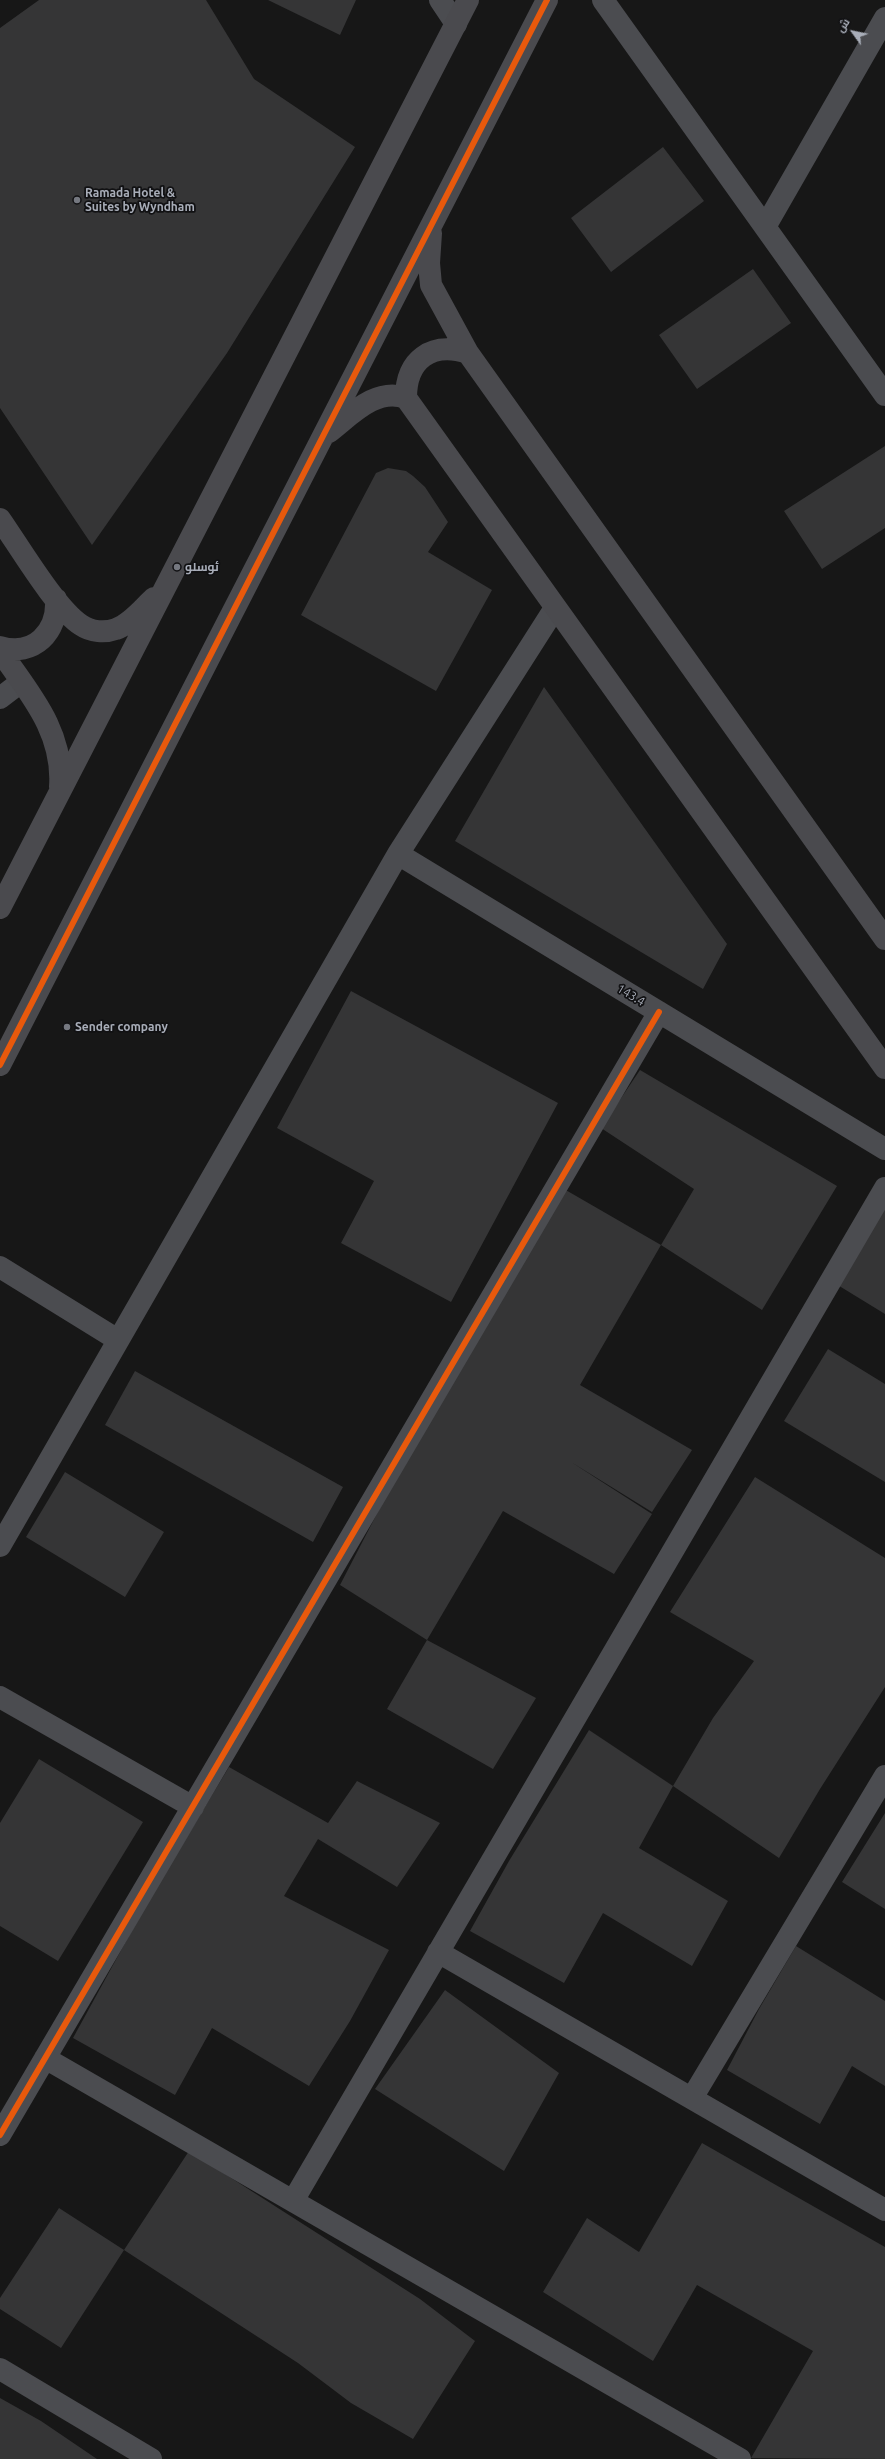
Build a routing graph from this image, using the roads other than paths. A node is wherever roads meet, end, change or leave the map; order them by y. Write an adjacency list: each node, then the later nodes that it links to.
1 (440, 0): 6 (street)
2 (468, 0): 6 (street)
3 (547, 0): 7 (street)
4 (603, 0): 8 (street)
5 (885, 18): 8 (street)
6 (456, 24): 14 (street)
7 (432, 225): 9 (street); 12 (street)
8 (765, 227): 10 (street)
9 (468, 353): 11 (street); 24 (street)
10 (885, 395)
11 (406, 398): 12 (street); 16 (street)
12 (323, 436): 26 (street)
13 (0, 519): 15 (street)
14 (165, 588): 15 (street); 21 (street)
15 (56, 599): 17 (street)
16 (555, 608): 22 (street); 27 (street)
17 (0, 647)
18 (0, 651): 19 (street)
19 (21, 682): 20 (street); 21 (street)
20 (0, 698)
21 (60, 792): 23 (street)
22 (398, 854): 25 (street, 143.4); 31 (street)
23 (0, 908)
24 (885, 939)
25 (659, 1012): 28 (street, 143.4); 35 (street)
26 (0, 1065)
27 (885, 1068)
28 (885, 1150)
29 (885, 1188): 36 (street)
30 (0, 1267): 31 (street)
31 (118, 1340): 32 (street)
32 (0, 1546)
33 (0, 1697): 35 (street)
34 (885, 1776): 38 (street)
35 (193, 1807): 37 (street)
36 (438, 1952): 38 (street); 40 (street)
37 (45, 2058): 39 (street); 40 (street)
38 (692, 2098): 41 (street)
39 (0, 2135)
40 (293, 2201): 43 (street)
41 (885, 2210)
42 (0, 2369): 44 (street)
43 (728, 2456)
44 (151, 2459)

